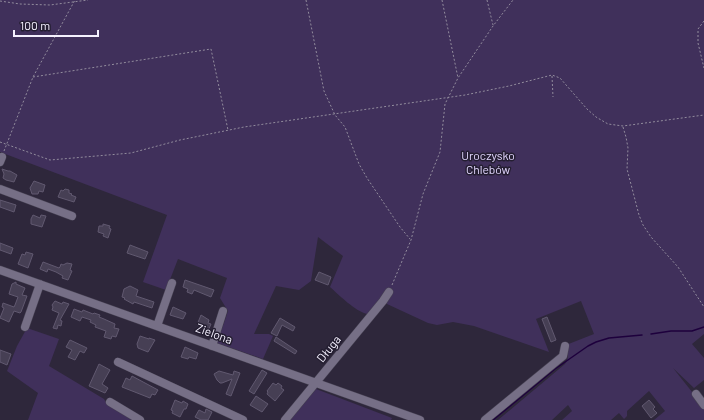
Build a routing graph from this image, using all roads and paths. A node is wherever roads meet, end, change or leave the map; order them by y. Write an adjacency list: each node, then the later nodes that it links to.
1 (88, 0): 7 (path)
2 (306, 0): 16 (path)
3 (442, 0): 13 (path)
4 (487, 0): 9 (path)
5 (513, 0): 9 (path)
6 (0, 1): 7 (path)
7 (74, 1): 12 (path)
8 (704, 21): 10 (path)
9 (493, 26): 13 (path)
10 (704, 68)
11 (552, 75): 14 (path); 15 (path); 18 (path)
12 (33, 77): 19 (path); 21 (path)
13 (458, 78): 15 (path)
14 (553, 96)
15 (448, 97): 16 (path); 24 (path)
16 (335, 115): 19 (path); 24 (path)
17 (704, 115): 18 (path)
18 (623, 126): 29 (path)
19 (228, 131): 21 (path)
20 (0, 142): 21 (path)
21 (6, 145)
22 (0, 190): 23 (street)
23 (72, 216)
24 (411, 240): 28 (path)
25 (0, 270): 27 (street, Zielona)
26 (172, 283): 32 (street)
27 (40, 284): 31 (street); 32 (street, Zielona)
28 (389, 292): 36 (street, Długa)
29 (704, 307)
30 (223, 310): 33 (street)
31 (25, 326)
32 (157, 326): 33 (street, Zielona)
33 (212, 346): 36 (street, Zielona)
34 (564, 346): 44 (street)
35 (118, 362): 41 (street)
36 (317, 382): 42 (street, Długa); 43 (street, Zielona)
37 (696, 394): 39 (street)
38 (110, 402): 40 (street)
39 (704, 405)
40 (140, 420)
41 (243, 420)
42 (285, 420)
43 (420, 420)
44 (485, 420)

